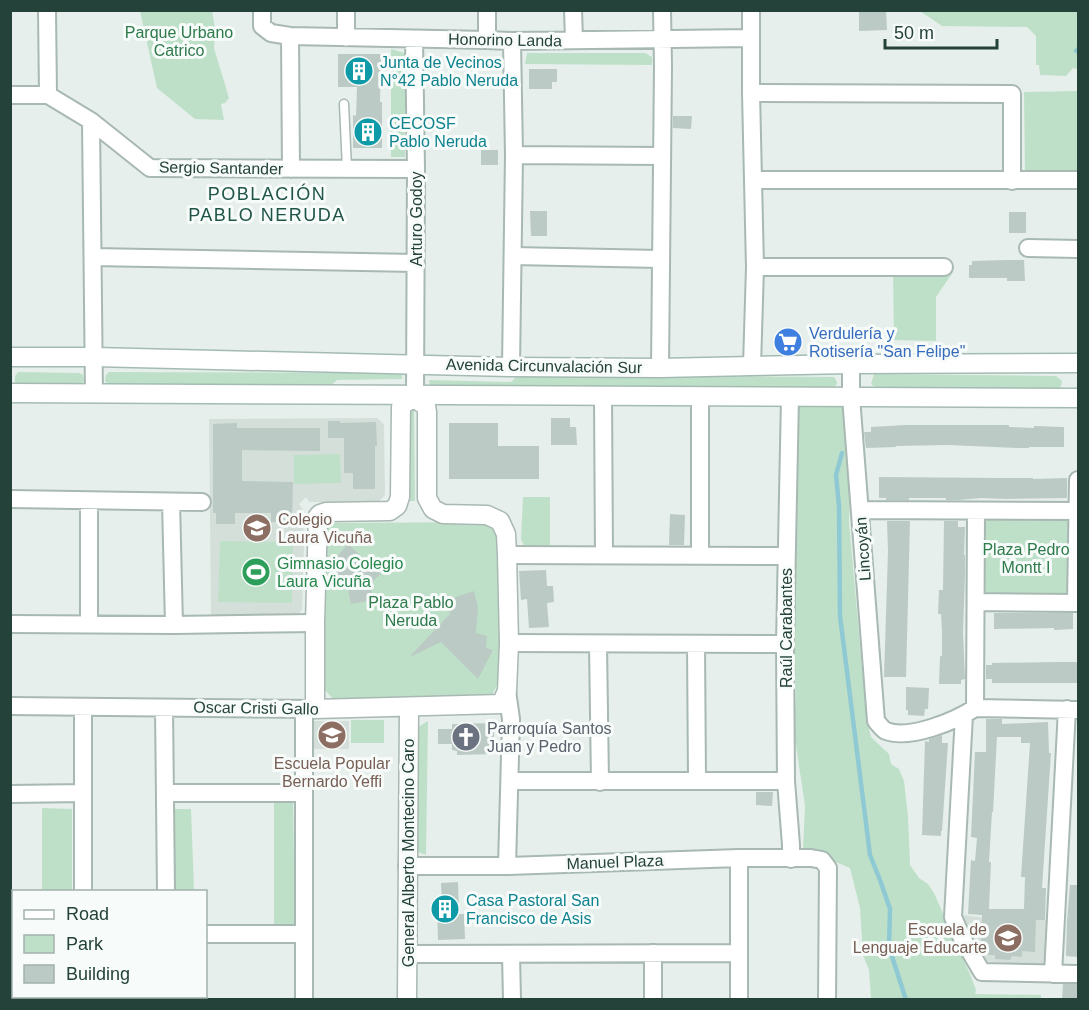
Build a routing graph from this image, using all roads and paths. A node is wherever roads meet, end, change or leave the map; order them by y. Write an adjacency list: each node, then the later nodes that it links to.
1 (47, 10): 18 (street)
2 (346, 10): 9 (street)
3 (487, 10): 12 (street)
4 (573, 10): 13 (street)
5 (662, 10): 14 (street)
6 (751, 10): 10 (street)
7 (262, 18): 8 (street, Honorino Landa)
8 (290, 36): 9 (street, Honorino Landa); 23 (street)
9 (346, 38): 11 (street, Honorino Landa)
10 (751, 38): 14 (street, Honorino Landa); 16 (street)
11 (414, 39): 12 (street, Honorino Landa); 25 (street, Arturo Godoy)
12 (487, 40): 15 (street, Honorino Landa)
13 (574, 40): 14 (street, Honorino Landa); 15 (street, Honorino Landa)
14 (662, 40): 22 (street)
15 (512, 41): 21 (street)
16 (751, 93): 26 (street); 28 (street)
17 (10, 95): 18 (street)
18 (48, 95): 20 (street, Sergio Santander)
19 (345, 104): 24 (lane)
20 (91, 121): 23 (street, Sergio Santander); 32 (street)
21 (514, 155): 22 (street); 31 (street)
22 (662, 156): 33 (street)
23 (291, 169): 24 (street, Sergio Santander)
24 (347, 169): 25 (street, Sergio Santander)
25 (416, 169): 34 (street, Arturo Godoy)
26 (753, 180): 28 (street); 35 (street)
27 (1078, 180): 28 (street)
28 (1012, 181)
29 (1028, 248): 30 (street)
30 (1078, 249)
31 (513, 256): 33 (street); 43 (street)
32 (93, 257): 34 (street); 38 (street)
33 (660, 259): 44 (street)
34 (416, 263): 40 (street, Arturo Godoy)
35 (755, 267): 36 (street); 42 (street)
36 (944, 267)
37 (10, 357): 38 (main road, Avenida Circunvalación Sur)
38 (94, 357): 40 (main road, Avenida Circunvalación Sur); 46 (street)
39 (1078, 363): 41 (main road, Avenida Circunvalación Sur)
40 (414, 364): 43 (main road, Avenida Circunvalación Sur); 48 (street, Arturo Godoy)
41 (851, 364): 42 (main road, Avenida Circunvalación Sur); 51 (street, Lincoyán)
42 (752, 366): 44 (main road, Avenida Circunvalación Sur)
43 (511, 367): 44 (main road, Avenida Circunvalación Sur)
44 (660, 368)
45 (10, 393): 46 (main road, Avenida Circunvalación Sur)
46 (94, 394): 48 (main road, Avenida Circunvalación Sur)
47 (603, 396): 48 (main road, Avenida Circunvalación Sur); 49 (main road, Avenida Circunvalación Sur); 62 (street)
48 (414, 397): 61 (main road); 67 (main road)
49 (700, 397): 50 (main road, Avenida Circunvalación Sur); 63 (street)
50 (790, 397): 51 (main road, Avenida Circunvalación Sur); 64 (street, Raúl Carabantes)
51 (851, 397): 52 (main road, Avenida Circunvalación Sur); 58 (street, Lincoyán)
52 (1078, 398)
53 (1078, 480): 60 (street)
54 (10, 499): 55 (street)
55 (89, 501): 56 (street); 69 (street)
56 (171, 502): 57 (street); 70 (street)
57 (202, 502)
58 (860, 510): 59 (street); 82 (street, Lincoyán)
59 (976, 511): 60 (street); 65 (street)
60 (1078, 512): 66 (street)
61 (507, 555): 62 (street); 71 (main road)
62 (604, 555): 63 (street)
63 (700, 556): 64 (street)
64 (786, 556): 74 (street, Raúl Carabantes)
65 (976, 602): 66 (street); 82 (street)
66 (1077, 603)
67 (315, 623): 70 (street); 81 (main road)
68 (10, 624): 69 (street)
69 (89, 624): 70 (street)
70 (174, 625)
71 (508, 643): 72 (street); 75 (main road)
72 (598, 644): 73 (street); 85 (street)
73 (696, 644): 74 (street); 84 (street)
74 (785, 644): 86 (street, Raúl Carabantes)
75 (504, 698): 78 (main road, Oscar Cristi Gallo); 83 (street)
76 (10, 706): 77 (street, Oscar Cristi Gallo)
77 (83, 707): 79 (street, Oscar Cristi Gallo); 87 (street)
78 (409, 707): 81 (main road, Oscar Cristi Gallo); 93 (main road, General Alberto Montecino Caro)
79 (164, 708): 81 (street, Oscar Cristi Gallo); 88 (street)
80 (1073, 709): 82 (street); 103 (street)
81 (309, 710): 89 (street)
82 (969, 711): 103 (street)
83 (510, 781): 85 (street); 94 (street)
84 (697, 781): 85 (street); 86 (street)
85 (600, 782)
86 (786, 782): 92 (street, Raúl Carabantes)
87 (83, 793): 90 (street); 95 (street)
88 (165, 793): 89 (street); 96 (street)
89 (304, 793): 98 (street)
90 (10, 794)
91 (739, 858): 92 (street, Manuel Plaza); 94 (street, Manuel Plaza); 99 (street)
92 (791, 859): 110 (street, Manuel Plaza)
93 (407, 866): 94 (street, Manuel Plaza); 101 (main road, General Alberto Montecino Caro)
94 (507, 866)
95 (82, 890)
96 (166, 890)
97 (207, 934): 98 (street)
98 (304, 934): 105 (street)
99 (739, 952): 100 (street); 109 (street)
100 (653, 953): 102 (street); 108 (street)
101 (407, 954): 102 (street); 106 (main road, General Alberto Montecino Caro)
102 (511, 954): 107 (street)
103 (1053, 974): 104 (street)
104 (1078, 974)
105 (304, 999)
106 (407, 999)
107 (512, 999)
108 (653, 999)
109 (739, 999)
110 (826, 999)

